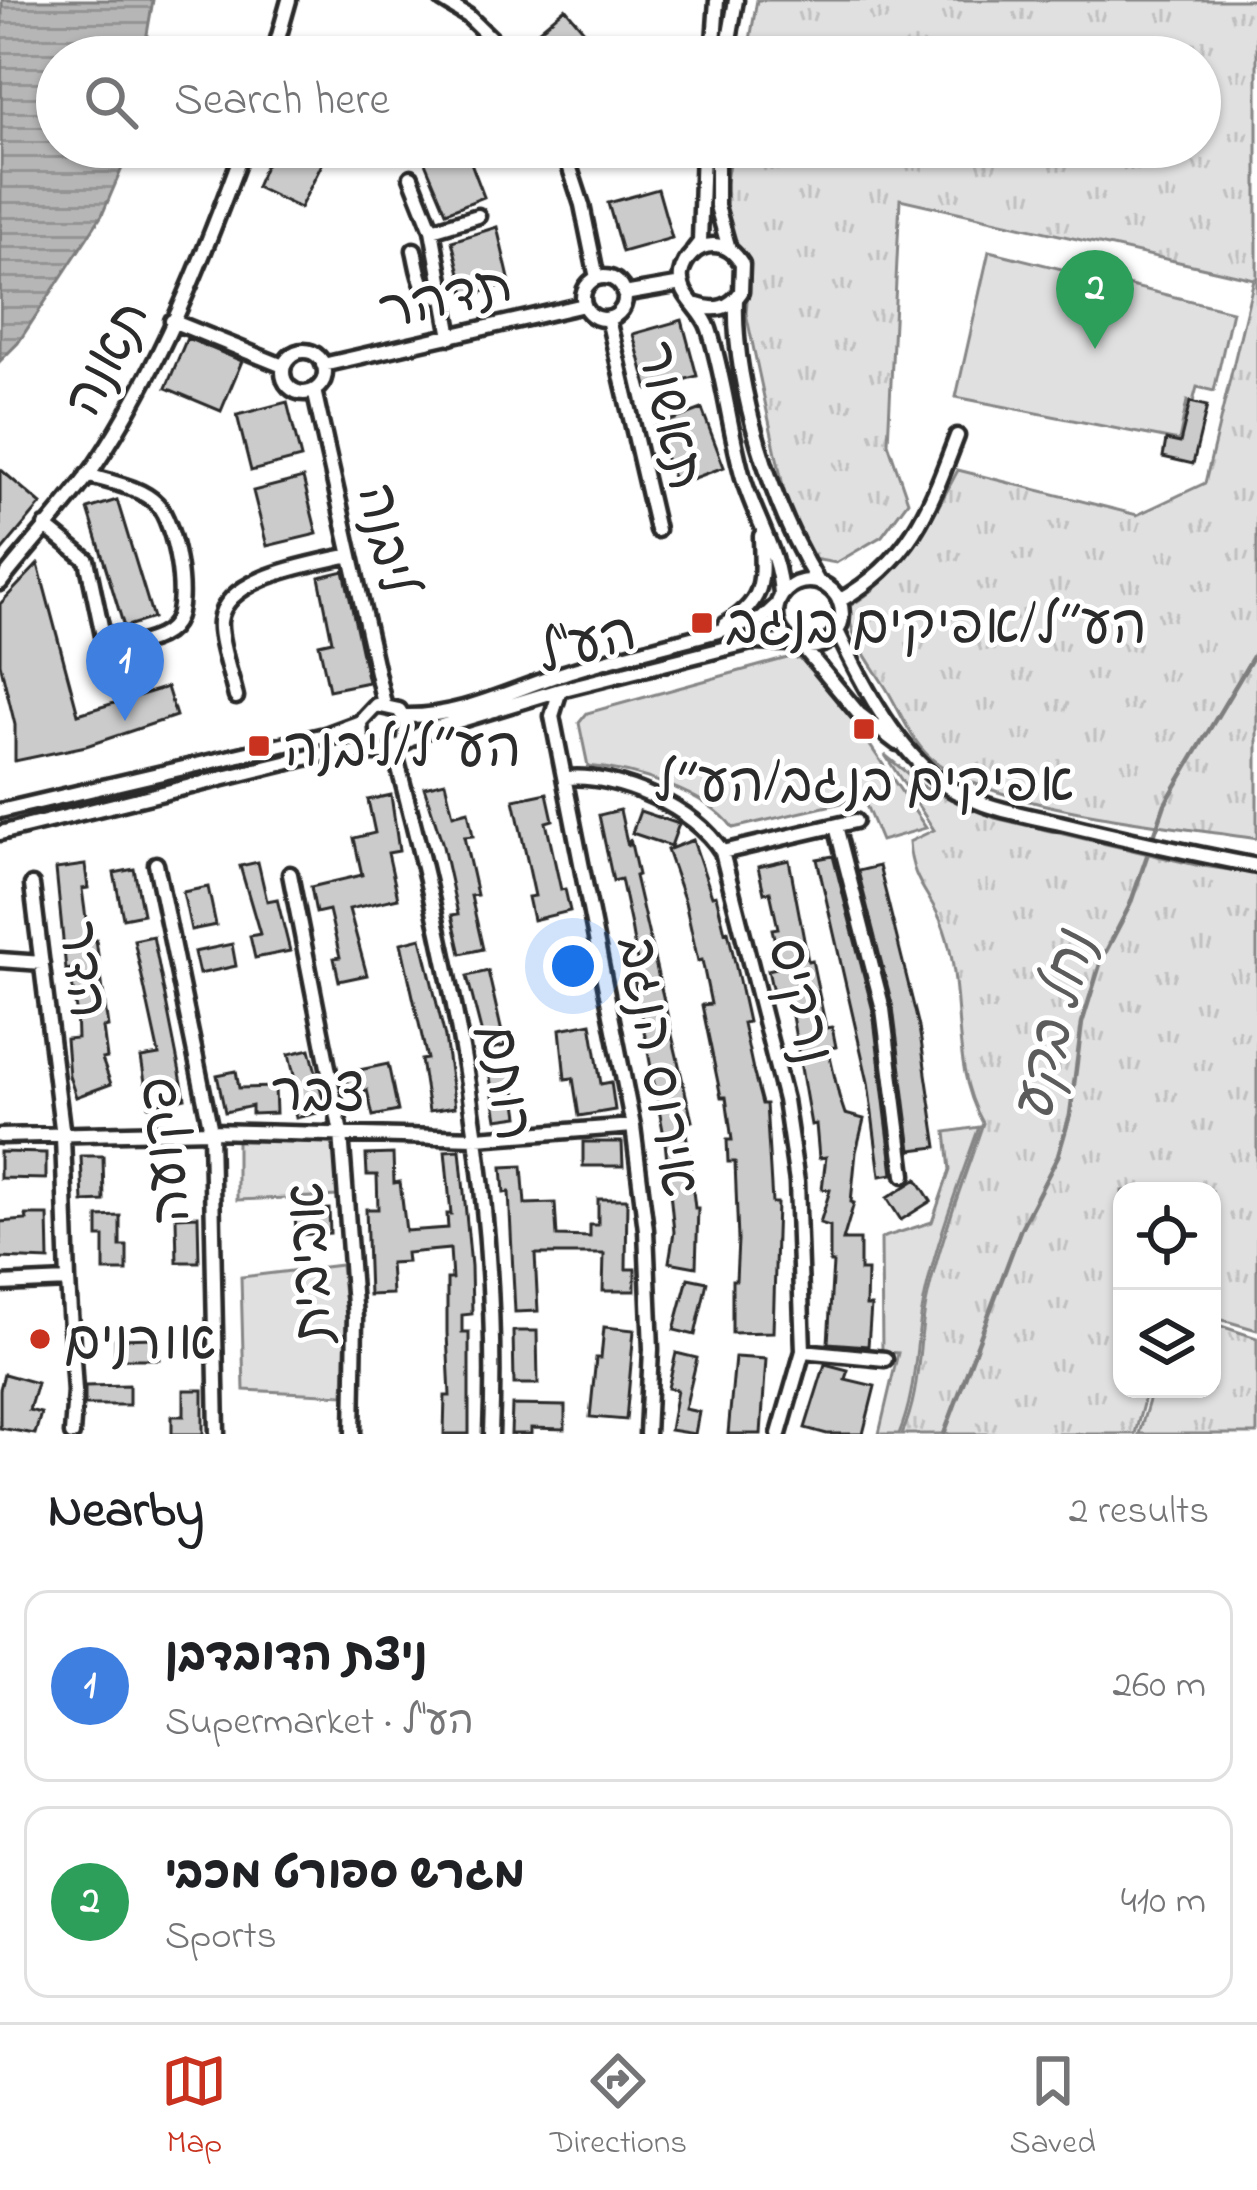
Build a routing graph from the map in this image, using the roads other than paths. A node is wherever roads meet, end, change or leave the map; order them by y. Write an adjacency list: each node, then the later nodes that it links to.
1 (289, 0): 5 (street)
2 (442, 0): 6 (street)
3 (717, 0): 7 (street)
4 (736, 0): 8 (street)
5 (279, 36)
6 (488, 36)
7 (714, 36)
8 (730, 36)
9 (235, 168): 27 (street, תאנה)
10 (570, 168): 19 (street, תאשור)
11 (702, 168): 18 (street)
12 (717, 168): 17 (street)
13 (411, 177): 15 (street)
14 (478, 216): 15 (street)
15 (431, 230): 22 (street)
16 (414, 250): 22 (street)
17 (730, 250): 18 (street); 23 (street)
18 (689, 257): 20 (street)
19 (597, 278): 21 (street); 24 (street)
20 (682, 284): 21 (street); 25 (street)
21 (625, 294): 26 (street)
22 (444, 297): 28 (street)
23 (736, 299): 25 (street); 39 (street)
24 (584, 305): 26 (street); 28 (street, תדהר)
25 (697, 305): 35 (street)
26 (608, 319): 36 (street, תאשור)
27 (172, 321): 30 (street); 33 (street, תאנה)
28 (452, 337): 29 (street, תדהר)
29 (323, 365): 30 (street); 31 (street)
30 (284, 366): 31 (street)
31 (314, 390): 37 (street, ליבנה)
32 (957, 436): 41 (street)
33 (87, 475): 34 (street, תאנה); 34 (street)
34 (45, 526): 38 (street, תאנה)
35 (760, 527): 40 (street); 43 (street)
36 (657, 530)
37 (350, 554): 46 (street); 48 (street, ליבנה)
38 (0, 583)
39 (818, 583): 40 (street); 41 (street)
40 (779, 601): 43 (street, הע"ל); 44 (street)
41 (839, 602): 42 (street)
42 (837, 631): 44 (street); 55 (street)
43 (708, 634): 49 (street, הע"ל)
44 (797, 645): 45 (street, הע"ל); 55 (street)
45 (560, 690): 47 (street, הע"ל); 50 (street)
46 (236, 697)
47 (532, 699): 50 (street); 52 (street, הע"ל)
48 (384, 704): 49 (street); 51 (street)
49 (404, 716): 52 (street)
50 (552, 716): 56 (street, אירוס הנגב)
51 (360, 722): 53 (street); 57 (street)
52 (405, 739): 54 (street)
53 (371, 750): 54 (street); 60 (street)
54 (394, 750): 73 (street, רותם)
55 (908, 751): 63 (street)
56 (567, 778): 61 (street); 68 (street, אירוס הנגב)
57 (0, 811)
58 (855, 821): 59 (street)
59 (836, 826): 61 (street); 74 (street)
60 (0, 833)
61 (722, 851): 77 (street, נרקיס)
62 (156, 863): 69 (street, פקועה)
63 (1257, 866)
64 (290, 874): 70 (street, אביבית)
65 (32, 885): 67 (street, הדר)
66 (0, 960): 67 (street)
67 (41, 963): 72 (street, הדר)
68 (633, 1126): 73 (street, צבר); 83 (street, אירוס הנגב)
69 (211, 1131): 70 (street, צבר); 72 (street, צבר); 80 (street, פקועה)
70 (341, 1133): 73 (street, צבר); 81 (street, אביבית)
71 (0, 1136): 72 (street, צבר)
72 (63, 1136): 75 (street, הדר)
73 (477, 1138): 82 (street, רותם)
74 (904, 1175)
75 (68, 1281): 76 (street); 79 (street, הדר)
76 (0, 1284)
77 (802, 1351): 78 (street); 84 (street, נרקיס)
78 (885, 1359)
79 (72, 1434)
80 (218, 1434)
81 (353, 1434)
82 (491, 1434)
83 (647, 1434)
84 (779, 1434)

